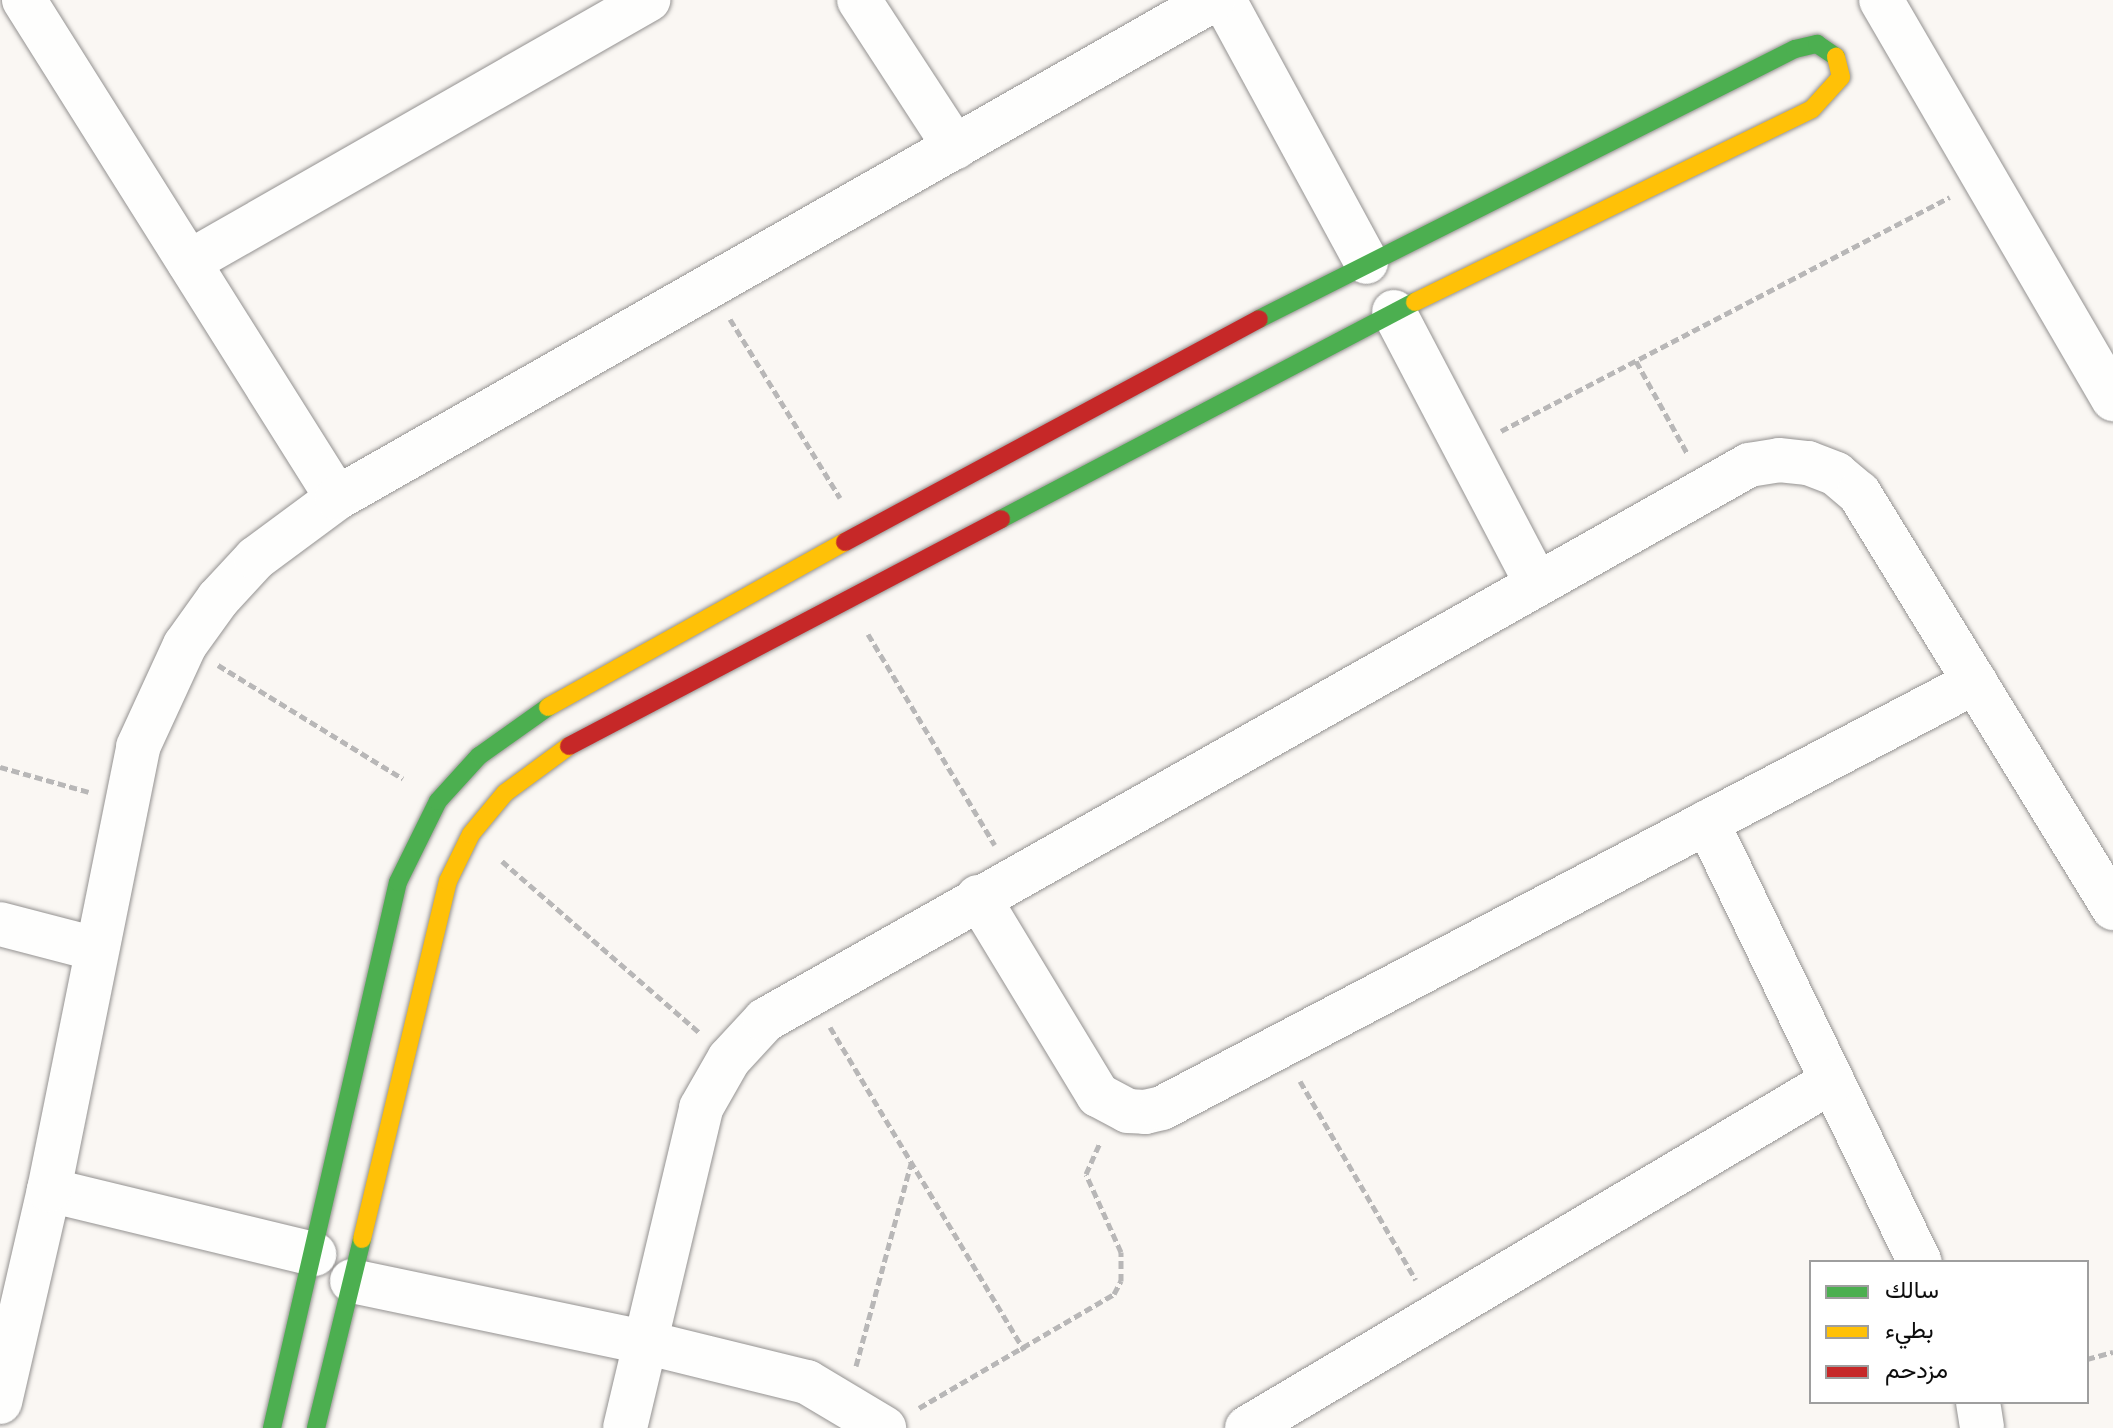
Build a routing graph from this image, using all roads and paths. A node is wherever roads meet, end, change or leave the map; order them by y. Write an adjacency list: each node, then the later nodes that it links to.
1 (24, 0): 7 (street); 10 (street)
2 (648, 0): 10 (street)
3 (859, 0): 8 (street)
4 (1213, 0): 8 (street)
5 (1224, 0): 11 (street)
6 (1881, 0): 15 (street)
7 (0, 13)
8 (955, 147): 12 (street)
9 (1951, 197): 14 (path)
10 (189, 262): 18 (street)
11 (1366, 262): 13 (street); 19 (street)
12 (709, 286): 18 (street); 19 (path)
13 (1394, 312): 16 (street); 21 (street)
14 (1636, 361): 16 (path); 17 (path)
15 (2113, 399)
16 (1466, 450): 20 (street)
17 (1707, 489): 20 (street); 23 (street)
18 (337, 498): 22 (street)
19 (861, 533): 25 (street)
20 (1537, 584): 29 (street)
21 (848, 600): 28 (street); 29 (path)
22 (185, 645): 25 (path); 26 (street)
23 (1975, 682): 27 (street); 30 (street)
24 (0, 767): 26 (path)
25 (438, 801): 40 (street)
26 (125, 802): 32 (street)
27 (1707, 822): 34 (street); 36 (street)
28 (471, 834): 35 (path); 42 (street)
29 (996, 887): 33 (street); 37 (street)
30 (2113, 908)
31 (0, 924): 32 (street)
32 (96, 949): 39 (street)
33 (809, 992): 35 (street); 38 (path)
34 (1279, 1045): 37 (street); 43 (path)
35 (729, 1059): 44 (street)
36 (1832, 1081): 41 (street); 43 (street)
37 (1128, 1111): 45 (path)
38 (911, 1162): 45 (path); 49 (path)
39 (49, 1190): 40 (street); 48 (street)
40 (314, 1254): 51 (street)
41 (1919, 1260)
42 (352, 1281): 44 (street); 52 (street)
43 (1437, 1315): 55 (street)
44 (644, 1342): 49 (street); 53 (street)
45 (1024, 1350): 54 (path)
46 (2113, 1352): 47 (path)
47 (2089, 1358)
48 (0, 1402)
49 (847, 1402): 54 (street)
50 (1978, 1404): 56 (street)
51 (272, 1428)
52 (316, 1428)
53 (625, 1428)
54 (884, 1428)
55 (1247, 1428)
56 (1982, 1428)

